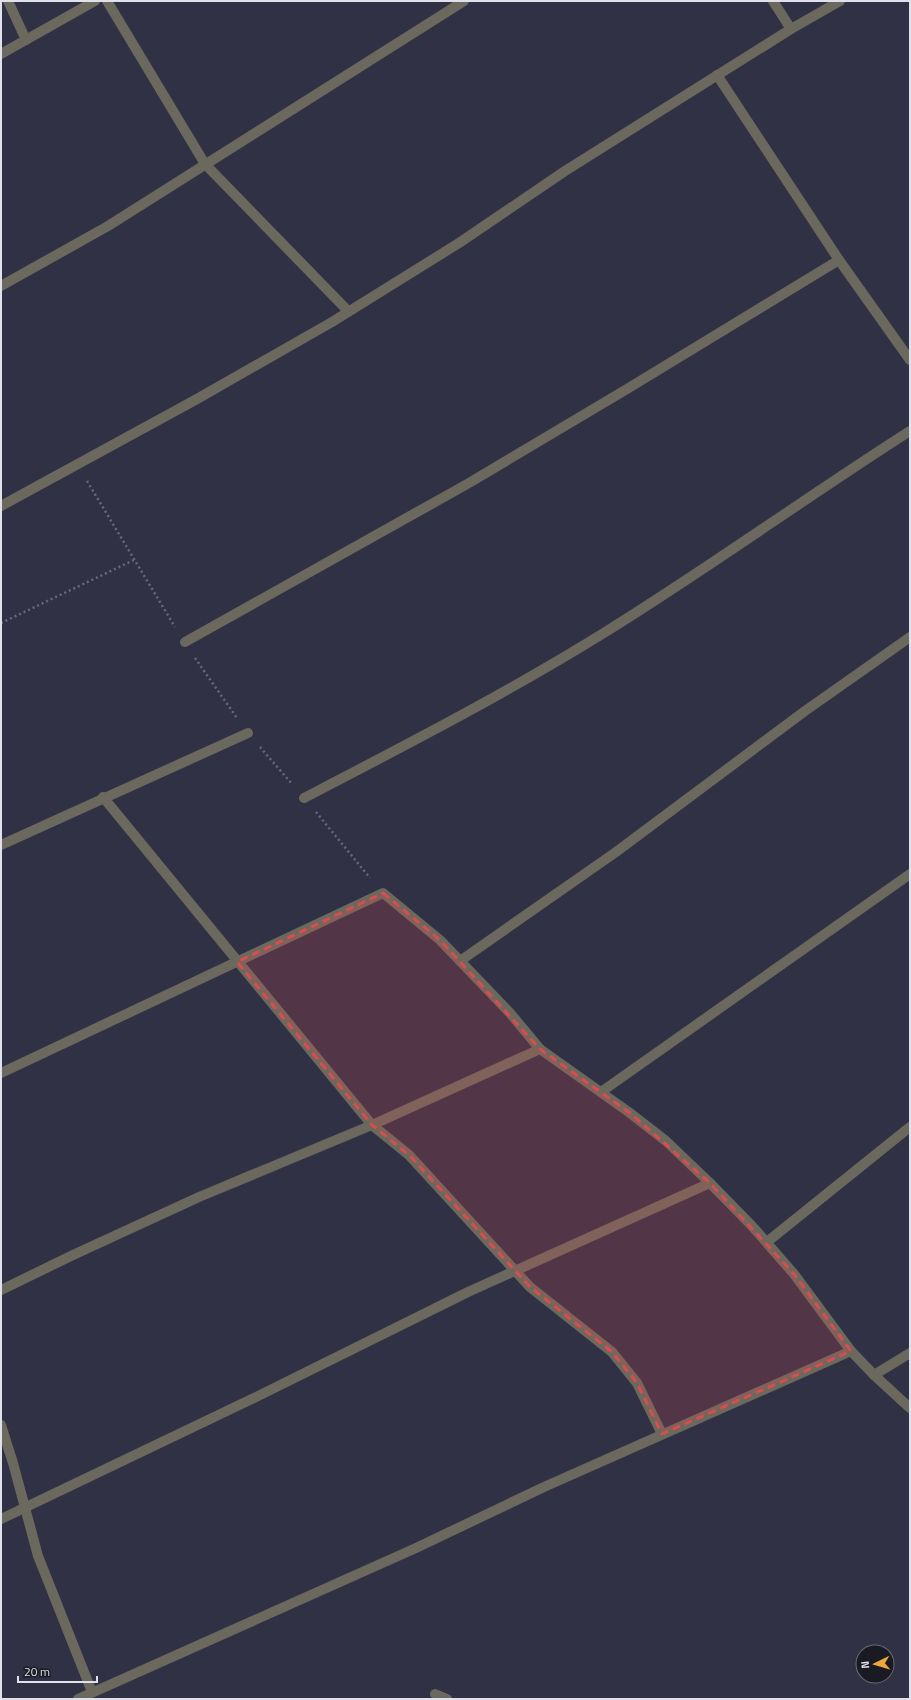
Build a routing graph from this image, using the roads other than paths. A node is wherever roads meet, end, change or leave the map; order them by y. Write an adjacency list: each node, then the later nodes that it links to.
1 (8, 1): 8 (street)
2 (95, 1): 8 (street)
3 (107, 1): 11 (street)
4 (464, 1): 11 (street)
5 (773, 1): 7 (street)
6 (840, 1): 7 (street)
7 (791, 29): 10 (street)
8 (26, 40): 9 (street)
9 (1, 54)
10 (718, 75): 12 (street); 14 (street)
11 (205, 164): 13 (street); 14 (street)
12 (838, 260): 15 (street); 19 (street)
13 (1, 286)
14 (348, 312): 17 (street)
15 (910, 360)
16 (910, 431): 22 (street)
17 (1, 506)
18 (910, 637): 25 (street)
19 (185, 642)
20 (248, 733): 21 (street)
21 (103, 797): 23 (street); 26 (street)
22 (304, 798)
23 (1, 845)
24 (910, 874): 29 (street)
25 (460, 961): 26 (street); 27 (street)
26 (237, 962): 28 (street); 30 (street)
27 (540, 1049): 29 (street); 30 (street)
28 (1, 1073)
29 (601, 1092): 32 (street)
30 (372, 1125): 34 (street); 35 (street)
31 (910, 1127): 33 (street)
32 (710, 1183): 33 (street); 34 (street)
33 (767, 1242): 36 (street)
34 (515, 1270): 41 (street); 42 (street)
35 (1, 1290)
36 (851, 1351): 38 (street); 41 (street)
37 (910, 1353): 38 (street)
38 (874, 1375): 39 (street)
39 (910, 1408)
40 (1, 1425): 42 (street)
41 (662, 1434): 44 (street)
42 (25, 1507): 43 (street); 44 (street)
43 (1, 1519)
44 (92, 1692): 46 (street)
45 (435, 1694): 47 (street)
46 (78, 1699)
47 (447, 1699)

